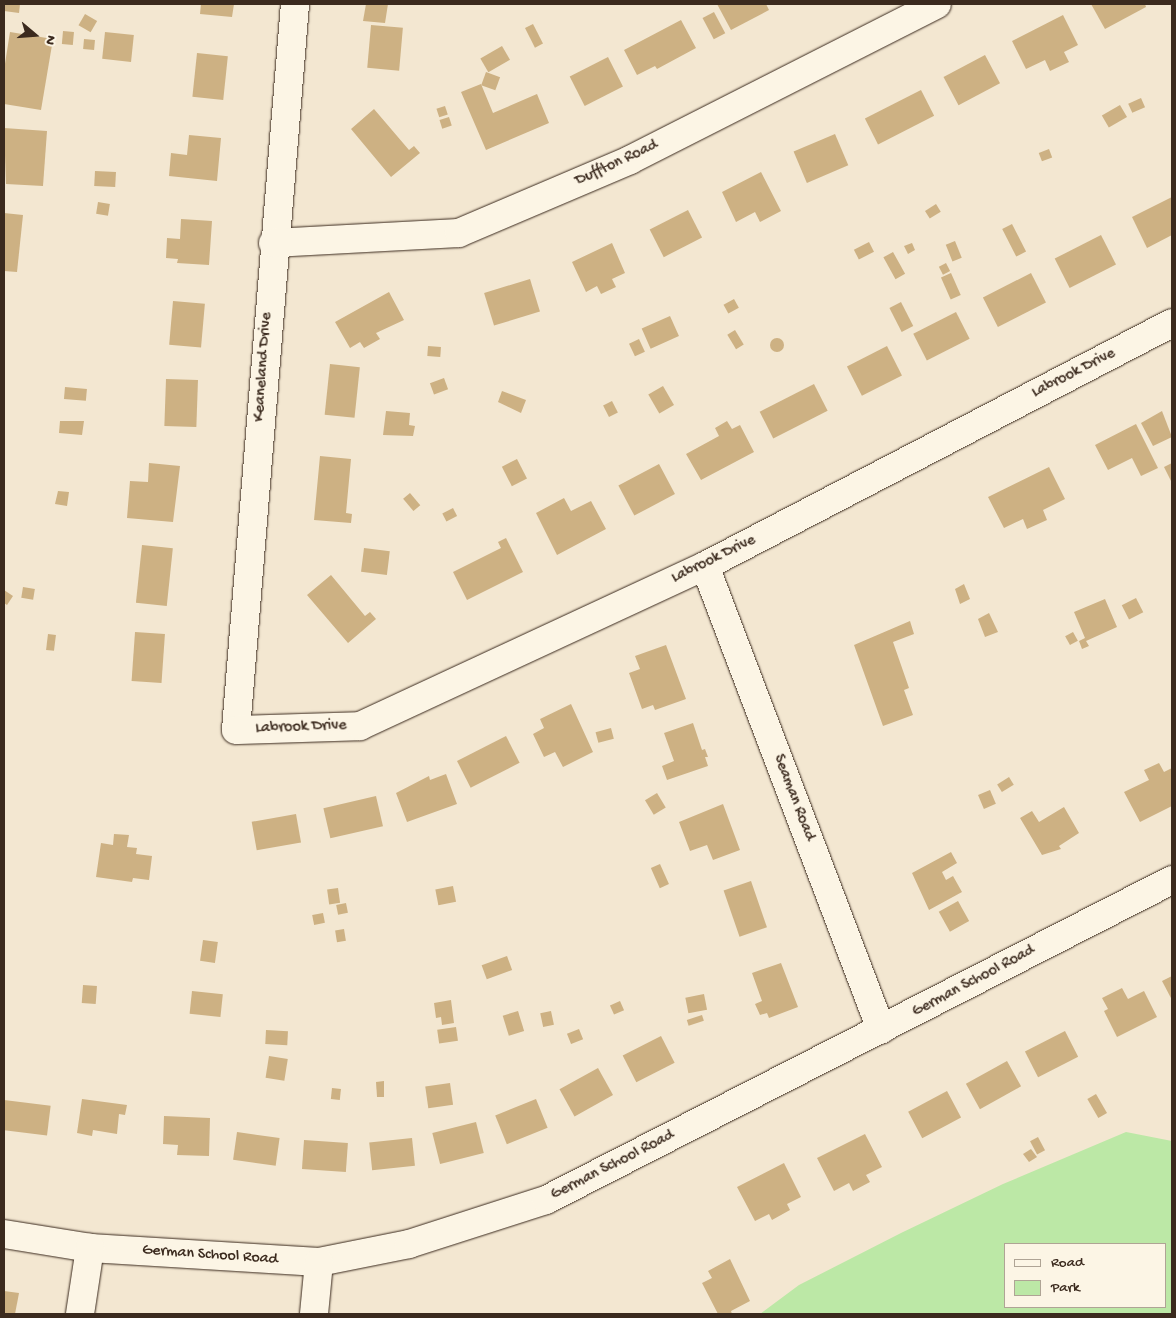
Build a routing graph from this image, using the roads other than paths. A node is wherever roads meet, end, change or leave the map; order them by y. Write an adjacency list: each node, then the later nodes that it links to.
1 (295, 4): 3 (street, Keaneland Drive)
2 (937, 4): 3 (street, Duffton Road)
3 (273, 243): 6 (street, Keaneland Drive)
4 (1172, 323): 5 (street, Labrook Drive)
5 (705, 566): 6 (street, Labrook Drive); 8 (street, Seaman Road)
6 (236, 730)
7 (1172, 880): 8 (street, German School Road)
8 (881, 1030): 11 (street, German School Road)
9 (4, 1234): 10 (street, German School Road)
10 (90, 1248): 11 (street, German School Road); 12 (street)
11 (319, 1262): 13 (street)
12 (80, 1314)
13 (314, 1314)

